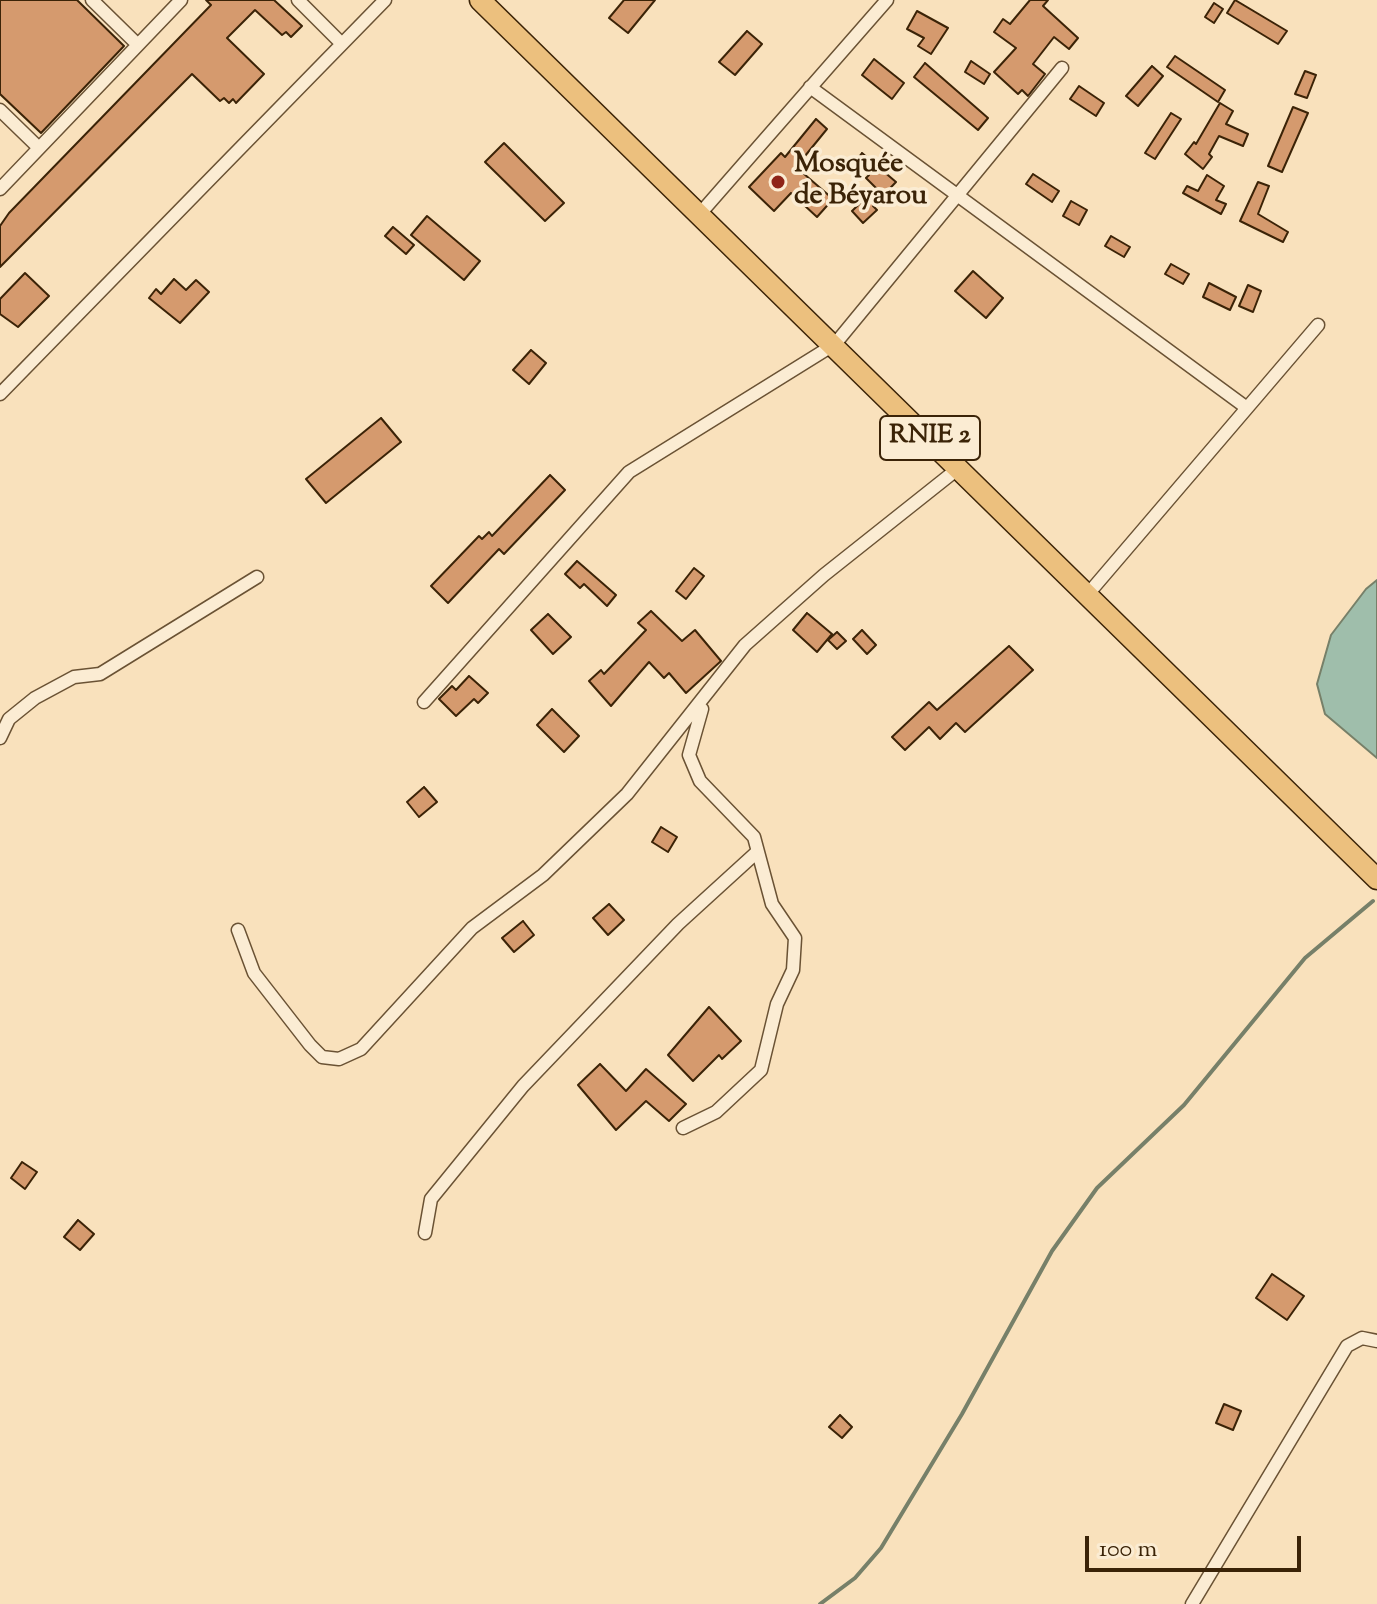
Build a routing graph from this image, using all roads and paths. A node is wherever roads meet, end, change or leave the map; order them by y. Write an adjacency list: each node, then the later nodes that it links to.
1 (92, 0): 8 (street)
2 (181, 0): 8 (street)
3 (298, 0): 7 (street)
4 (385, 0): 7 (street)
5 (480, 0): 15 (main road, RNIE 2)
6 (887, 0): 10 (street)
7 (342, 44): 18 (street)
8 (138, 45): 12 (street)
9 (1062, 68): 14 (street)
10 (810, 87): 14 (street); 15 (street)
11 (0, 110): 12 (street)
12 (39, 148): 13 (street)
13 (0, 189)
14 (957, 196): 17 (street); 19 (street)
15 (698, 216): 17 (main road, RNIE 2)
16 (1318, 325): 19 (street)
17 (835, 344): 20 (main road, RNIE 2); 24 (street)
18 (0, 394)
19 (1247, 408): 22 (street)
20 (960, 467): 22 (main road, RNIE 2); 23 (street)
21 (257, 577): 25 (street)
22 (1088, 594): 27 (main road, RNIE 2)
23 (710, 692): 26 (street); 28 (street)
24 (424, 702)
25 (0, 738)
26 (757, 852): 29 (street); 30 (street)
27 (1377, 879)
28 (238, 930)
29 (683, 1128)
30 (425, 1233)
31 (1377, 1341): 32 (street)
32 (1192, 1604)

